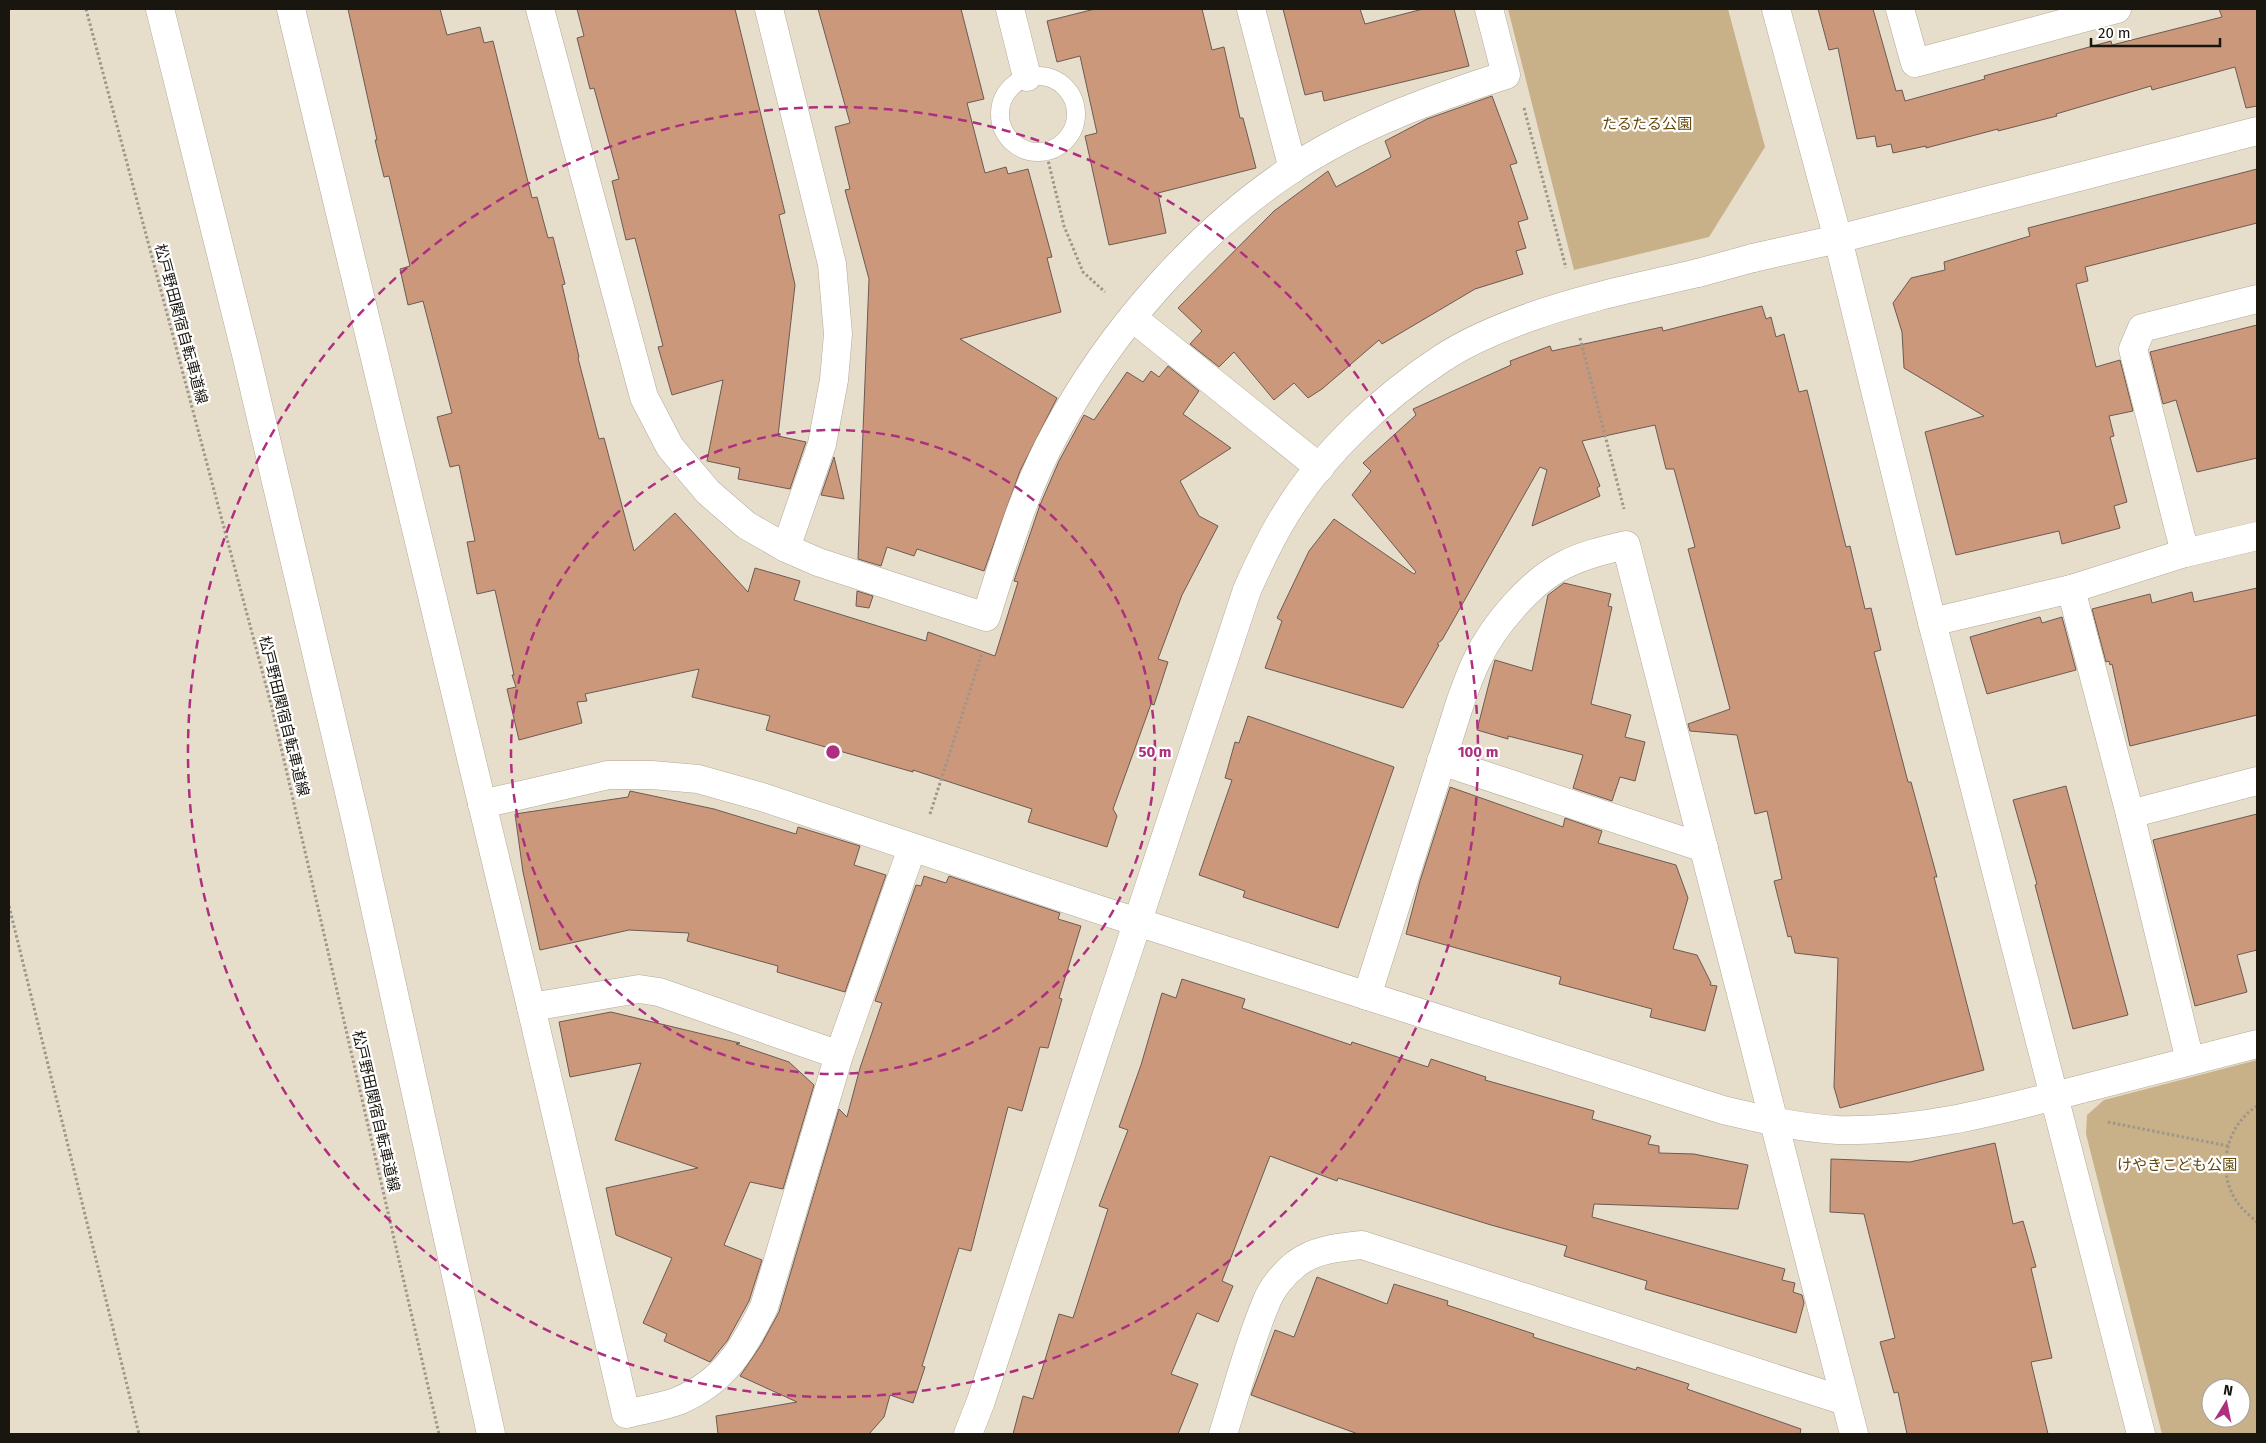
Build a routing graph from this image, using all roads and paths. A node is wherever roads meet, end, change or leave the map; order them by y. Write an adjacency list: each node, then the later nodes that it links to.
1 (86, 9): 51 (path, 松戸野田関宿自転車道線)
2 (160, 9): 52 (street)
3 (291, 9): 32 (street)
4 (540, 9): 25 (street)
5 (769, 9): 25 (street)
6 (1010, 9): 13 (street)
7 (1251, 9): 16 (street)
8 (1489, 9): 12 (street)
9 (1776, 9): 17 (street)
10 (1900, 9): 11 (street)
11 (2117, 9)
12 (1506, 75): 16 (street); 18 (path)
13 (1027, 77): 15 (lane); 15 (lane)
14 (2257, 131): 17 (street)
15 (1046, 152): 20 (path)
16 (1293, 168): 20 (street)
17 (1838, 239): 22 (street); 29 (street)
18 (1568, 276)
19 (2257, 299): 26 (street)
20 (1133, 318): 22 (street); 28 (street)
21 (1579, 335): 24 (path)
22 (1320, 468): 37 (street)
23 (2257, 536): 26 (street)
24 (1626, 545): 30 (street); 34 (street)
25 (786, 548): 28 (street)
26 (2185, 553): 27 (street)
27 (2071, 589): 29 (street); 33 (street)
28 (986, 617): 35 (path)
29 (1932, 622): 43 (street)
30 (1441, 761): 34 (street); 38 (street)
31 (2257, 781): 33 (street)
32 (482, 804): 35 (street); 39 (street)
33 (2130, 814): 42 (street)
34 (1704, 848): 46 (street)
35 (915, 849): 37 (street); 41 (street)
36 (9, 906): 50 (path)
37 (1138, 923): 38 (street); 53 (street)
38 (1367, 996): 46 (street)
39 (531, 1007): 41 (street); 41 (street)
40 (2257, 1044): 42 (street)
41 (839, 1055)
42 (2190, 1061): 43 (street)
43 (2053, 1096): 46 (street); 56 (street)
44 (2257, 1106): 47 (path)
45 (2104, 1121): 47 (path)
46 (1775, 1123): 49 (street)
47 (2228, 1146): 48 (path)
48 (2257, 1222)
49 (1846, 1401): 54 (street); 55 (street)
50 (140, 1434)
51 (439, 1434)
52 (491, 1434)
53 (968, 1434)
54 (1223, 1434)
55 (1854, 1434)
56 (2141, 1434)

